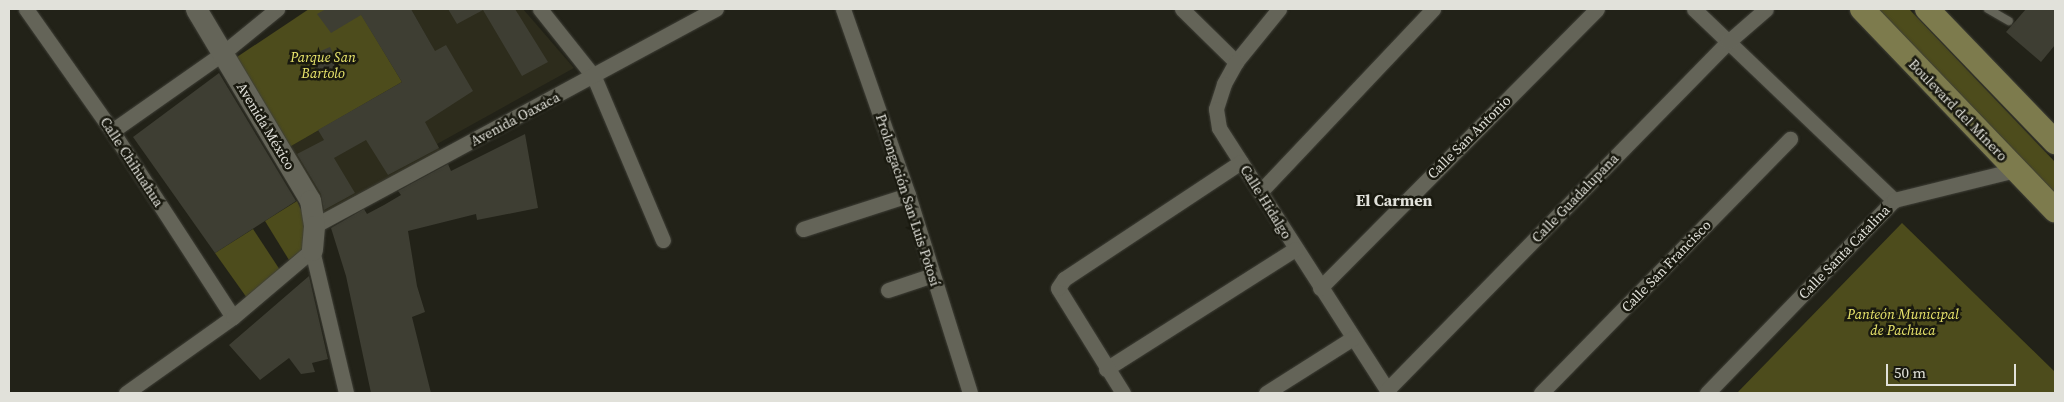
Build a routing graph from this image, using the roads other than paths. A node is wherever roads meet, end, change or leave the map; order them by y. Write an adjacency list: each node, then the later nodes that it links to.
1 (26, 9): 21 (street, Calle Chihuahua)
2 (196, 9): 18 (street, Avenida México)
3 (277, 9): 18 (street)
4 (540, 9): 20 (street)
5 (716, 9): 20 (street, Avenida Oaxaca)
6 (843, 9): 27 (street, Prolongación San Luis Potosí)
7 (1182, 9): 19 (street)
8 (1279, 9): 19 (street, Calle Hidalgo)
9 (1433, 9): 26 (street)
10 (1597, 9): 36 (street, Calle San Antonio)
11 (1694, 9): 17 (street)
12 (1766, 9): 17 (street, Calle Guadalupana)
13 (1862, 9): 25 (main road, Boulevard del Minero)
14 (1927, 9): 23 (main road)
15 (1988, 9): 16 (lane)
16 (2009, 21)
17 (1728, 42): 28 (street); 42 (street, Calle Guadalupana)
18 (223, 53): 21 (street); 30 (street, Avenida México)
19 (1236, 62): 24 (street, Calle Hidalgo)
20 (594, 77): 30 (street, Avenida Oaxaca); 32 (street)
21 (112, 130): 38 (street, Calle Chihuahua)
22 (1790, 139): 47 (street, Calle San Francisco)
23 (2055, 142)
24 (1241, 162): 26 (street, Calle Hidalgo); 40 (street)
25 (2015, 170): 28 (street, Calle Santa Catalina); 29 (main road, Boulevard del Minero)
26 (1260, 192): 33 (street, Calle Hidalgo)
27 (908, 195): 31 (street); 35 (street, Prolongación San Luis Potosí)
28 (1894, 200): 48 (street, Calle Santa Catalina)
29 (2055, 210)
30 (314, 226): 34 (street, Avenida México)
31 (803, 228)
32 (664, 240)
33 (1295, 249): 36 (street, Calle Hidalgo); 40 (street)
34 (312, 250): 38 (street); 44 (street)
35 (934, 275): 37 (street); 41 (street, Prolongación San Luis Potosí)
36 (1320, 288): 39 (street, Calle Hidalgo)
37 (888, 290)
38 (233, 317): 43 (street)
39 (1353, 338): 42 (street, Calle Hidalgo); 46 (street)
40 (1106, 369): 45 (street)
41 (967, 392)
42 (1388, 392)
43 (126, 393)
44 (346, 393)
45 (1122, 393)
46 (1266, 393)
47 (1541, 393)
48 (1707, 393)

